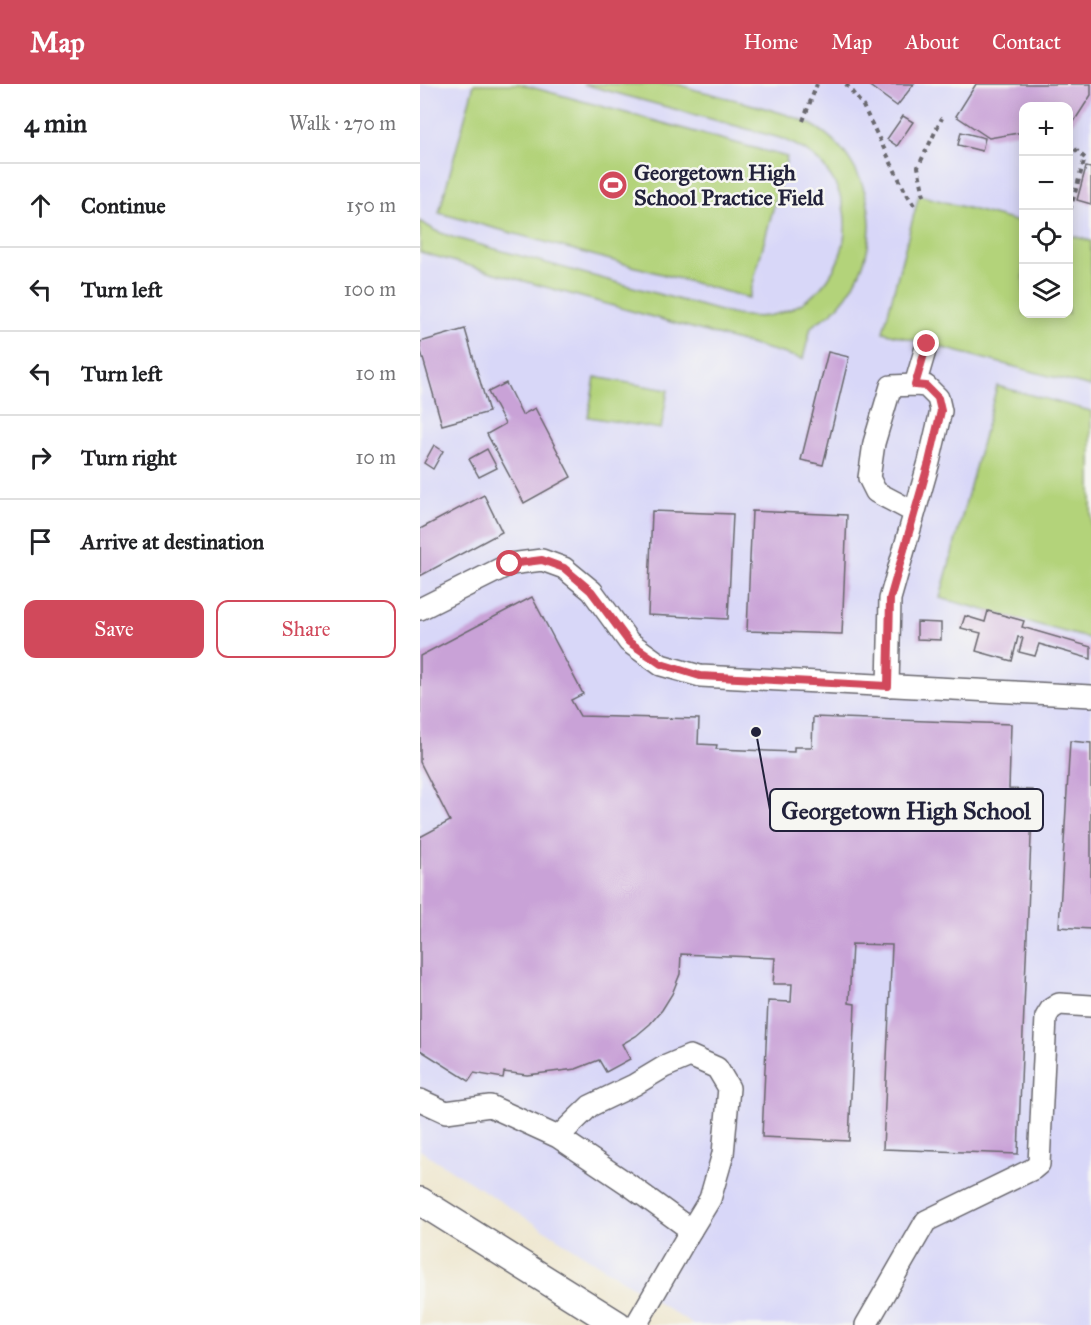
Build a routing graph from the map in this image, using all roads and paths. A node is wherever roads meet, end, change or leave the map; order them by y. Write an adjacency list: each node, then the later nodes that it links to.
1 (817, 84): 4 (path)
2 (846, 84): 7 (path)
3 (942, 118): 6 (path)
4 (803, 121)
5 (1073, 147): 8 (path)
6 (924, 196)
7 (915, 207)
8 (1070, 210)
9 (927, 344): 10 (lane)
10 (915, 385): 11 (lane); 11 (lane)
11 (914, 512): 13 (lane)
12 (420, 609): 13 (lane)
13 (888, 686): 14 (lane)
14 (1091, 696)
15 (1091, 1006): 22 (lane)
16 (420, 1100): 17 (lane)
17 (558, 1137): 19 (lane); 19 (lane)
18 (420, 1201): 20 (main road)
19 (691, 1230): 21 (lane)
20 (618, 1325)
21 (636, 1325)
22 (866, 1325)

